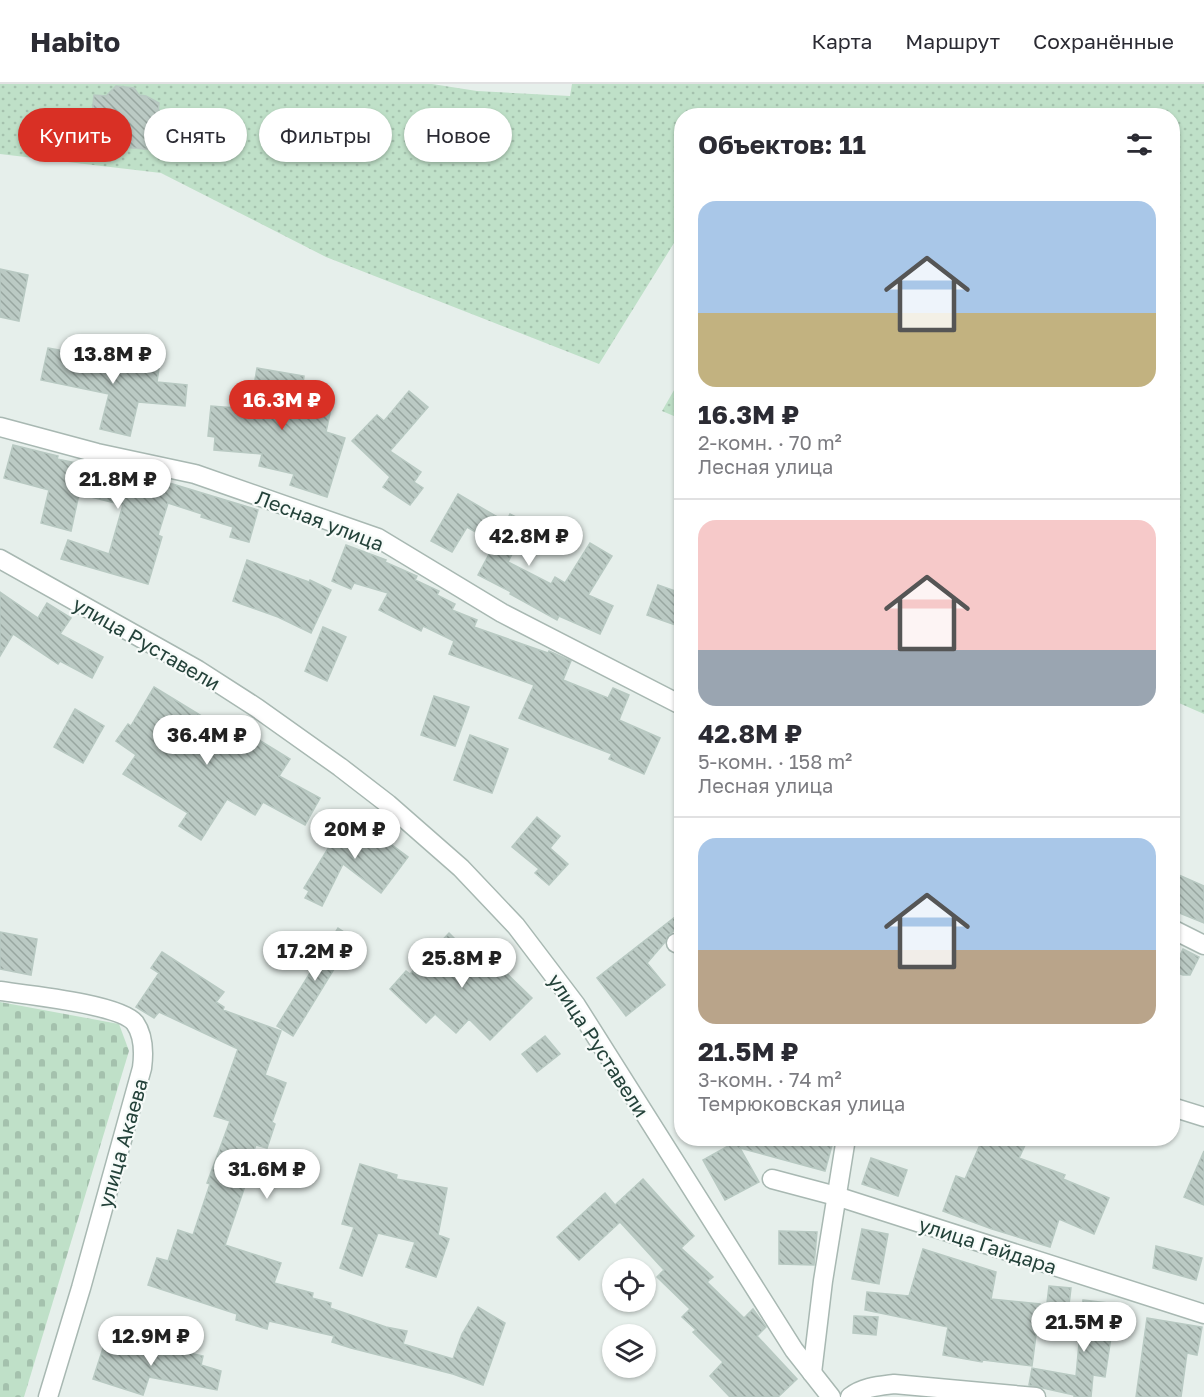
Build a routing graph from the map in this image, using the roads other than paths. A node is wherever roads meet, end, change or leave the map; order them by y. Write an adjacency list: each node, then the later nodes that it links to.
1 (0, 427): 3 (street, Лесная улица)
2 (0, 559): 13 (street, улица Руставели)
3 (674, 701)
4 (1180, 933): 5 (street)
5 (1204, 945)
6 (0, 991): 14 (street, улица Акаева)
7 (1180, 1110): 8 (street)
8 (1204, 1117)
9 (845, 1146): 11 (street)
10 (772, 1179): 11 (street, улица Гайдара)
11 (836, 1196): 12 (street, улица Гайдара); 13 (street)
12 (1204, 1314)
13 (812, 1373): 15 (street, улица Руставели)
14 (48, 1397)
15 (831, 1397)
16 (850, 1397): 17 (street)
17 (1036, 1397)

